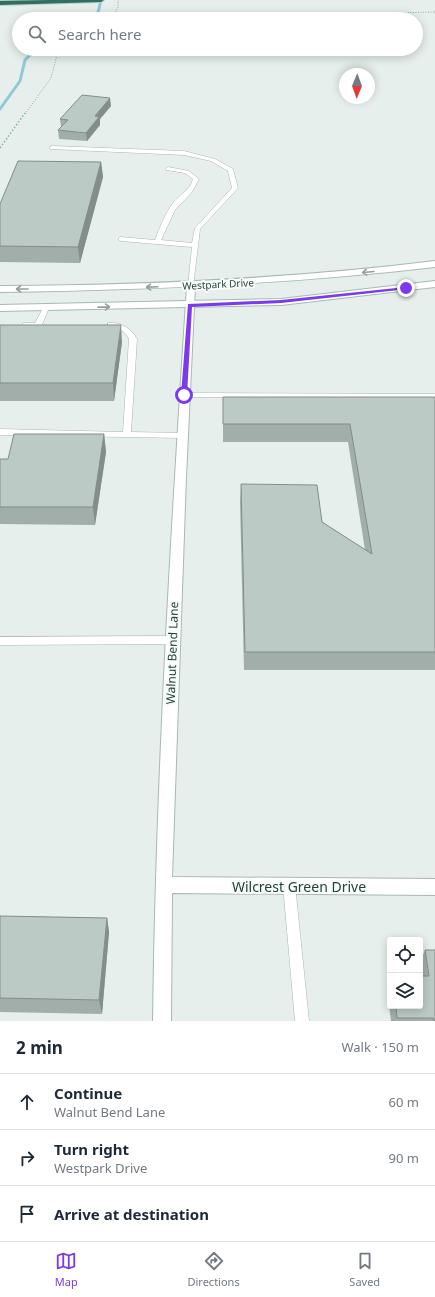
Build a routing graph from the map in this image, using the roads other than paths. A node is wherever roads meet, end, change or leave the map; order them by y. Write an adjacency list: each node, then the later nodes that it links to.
1 (101, 0): 2 (highway)
2 (76, 1): 3 (highway)
3 (0, 3)
4 (52, 148): 8 (lane)
5 (168, 169): 7 (lane)
6 (121, 239): 7 (lane)
7 (157, 242): 8 (lane)
8 (196, 245): 12 (lane)
9 (435, 264): 10 (main road, Westpark Drive)
10 (392, 269): 12 (main road, Westpark Drive, one-way to 12); 13 (main road)
11 (435, 284): 13 (main road, Westpark Drive)
12 (190, 286): 14 (main road, Westpark Drive, one-way to 14); 15 (main road, Walnut Bend Lane)
13 (406, 288): 15 (main road, Westpark Drive)
14 (0, 289)
15 (189, 305): 17 (main road, Westpark Drive, one-way to 15); 20 (main road, Walnut Bend Lane)
16 (0, 308): 17 (main road, Westpark Drive)
17 (46, 308): 18 (lane)
18 (15, 325)
19 (104, 325): 23 (lane)
20 (184, 395): 21 (lane); 24 (main road, Walnut Bend Lane)
21 (435, 396)
22 (0, 432): 23 (lane)
23 (127, 434): 24 (lane)
24 (182, 436): 25 (main road, Walnut Bend Lane)
25 (173, 640): 26 (lane); 27 (main road, Walnut Bend Lane)
26 (0, 641)
27 (162, 884): 28 (main road, Wilcrest Green Drive); 30 (main road, Walnut Bend Lane)
28 (289, 885): 29 (main road, Wilcrest Green Drive); 31 (lane)
29 (435, 886)
30 (162, 1021)
31 (302, 1021)

